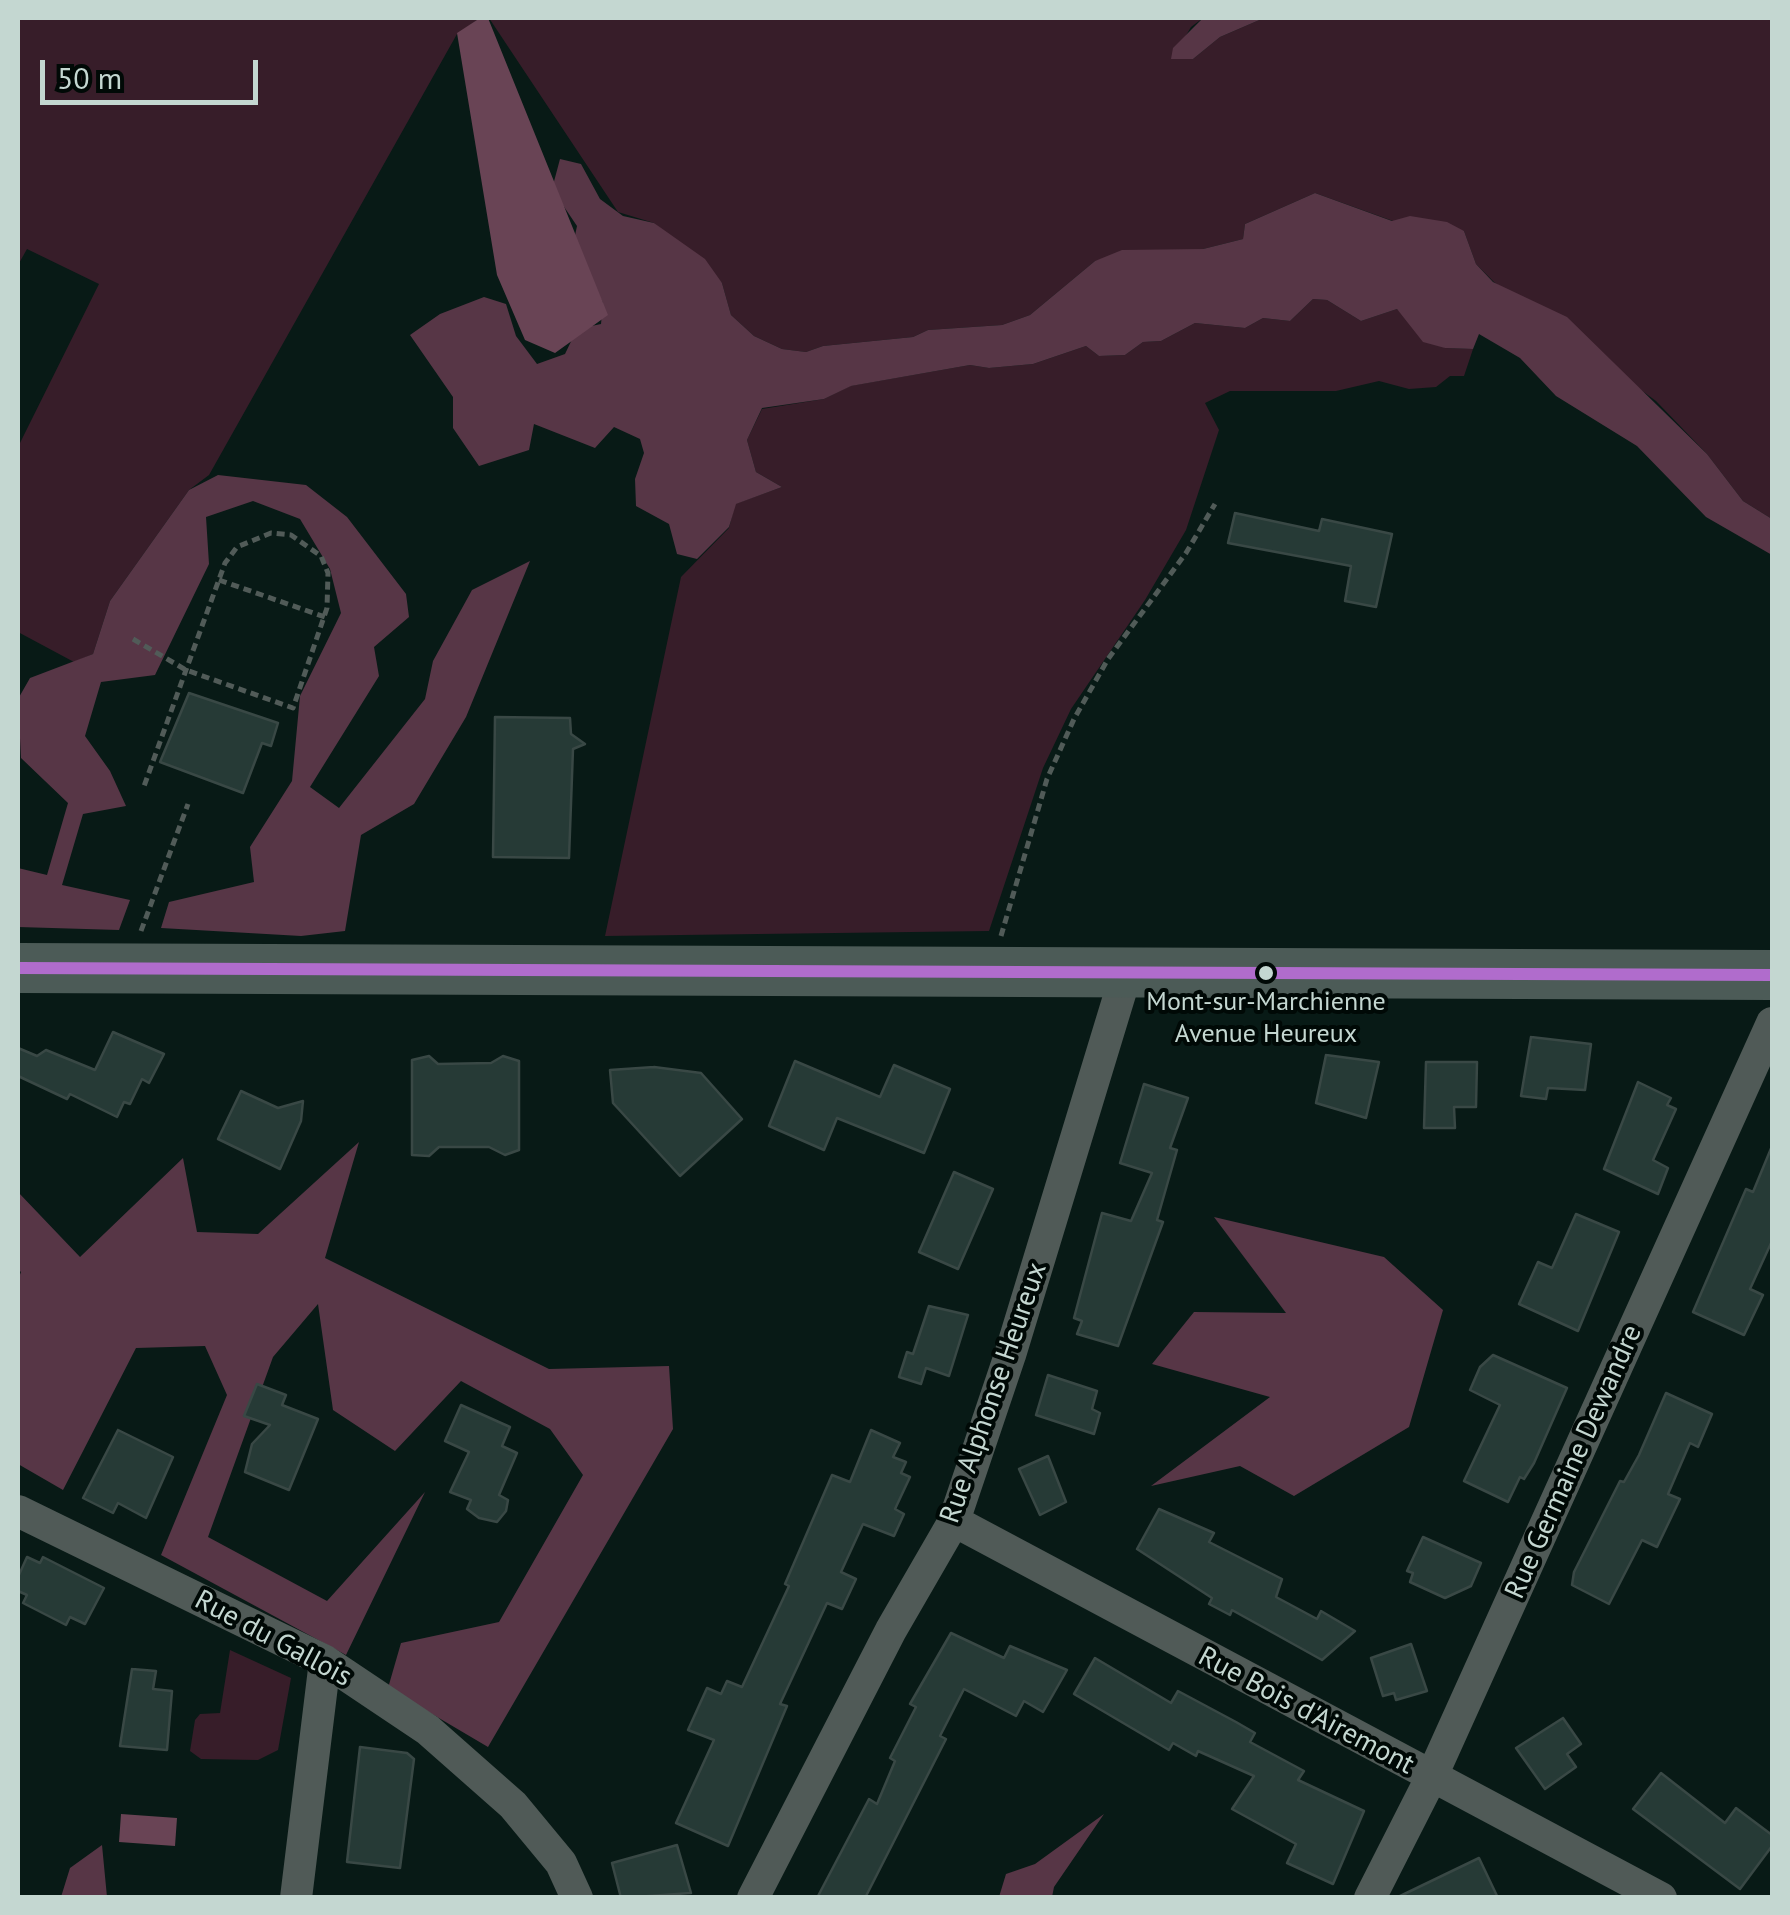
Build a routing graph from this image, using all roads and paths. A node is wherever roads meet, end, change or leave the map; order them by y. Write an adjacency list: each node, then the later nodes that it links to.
1 (1215, 504): 10 (path)
2 (219, 580): 3 (path); 3 (path); 5 (path)
3 (324, 617): 5 (path)
4 (133, 639): 5 (path)
5 (186, 670): 6 (path)
6 (143, 788)
7 (188, 804): 9 (path)
8 (18, 968): 9 (main road)
9 (146, 969): 10 (main road)
10 (1000, 974): 11 (main road)
11 (1126, 974): 12 (main road); 15 (street, Rue Alphonse Heureux)
12 (1772, 976)
13 (1772, 1023): 17 (street, Rue Germaine Dewandre)
14 (18, 1511): 16 (street, Rue du Gallois)
15 (954, 1521): 17 (street, Rue Bois d'Airemont); 20 (street, Rue Alphonse Heureux)
16 (325, 1660): 18 (street); 19 (street, Rue du Gallois)
17 (1431, 1778): 21 (street, Rue Germaine Dewandre); 22 (street, Rue Bois d'Airemont)
18 (296, 1898)
19 (576, 1898)
20 (753, 1898)
21 (1370, 1898)
22 (1660, 1898)

